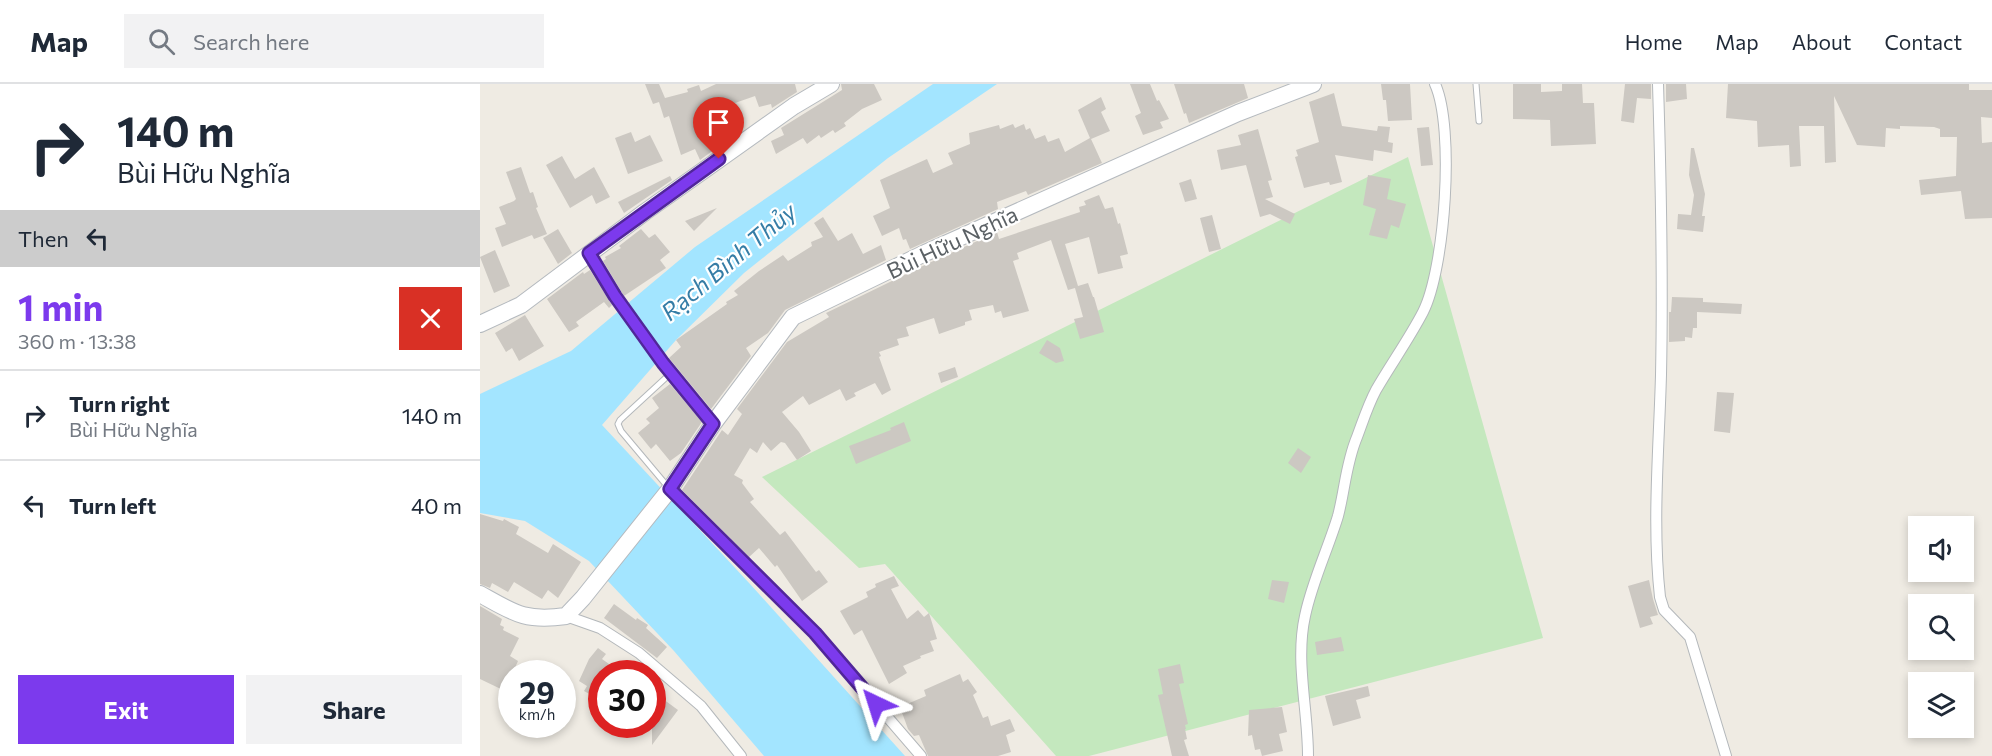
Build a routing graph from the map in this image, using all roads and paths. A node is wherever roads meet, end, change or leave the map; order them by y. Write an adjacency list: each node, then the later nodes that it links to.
1 (831, 84): 7 (main road)
2 (1313, 84): 10 (main road, Bùi Hữu Nghĩa)
3 (1435, 84): 16 (street)
4 (1476, 84): 6 (lane)
5 (1658, 84): 17 (street)
6 (1479, 121)
7 (589, 253): 8 (main road); 9 (street)
8 (480, 324)
9 (671, 373): 10 (street); 11 (lane)
10 (713, 424): 11 (main road, Bùi Hữu Nghĩa)
11 (668, 491): 13 (main road, Bùi Hữu Nghĩa); 15 (street)
12 (480, 594): 13 (main road)
13 (566, 616): 14 (street)
14 (741, 756)
15 (921, 756)
16 (1308, 756)
17 (1726, 756)

